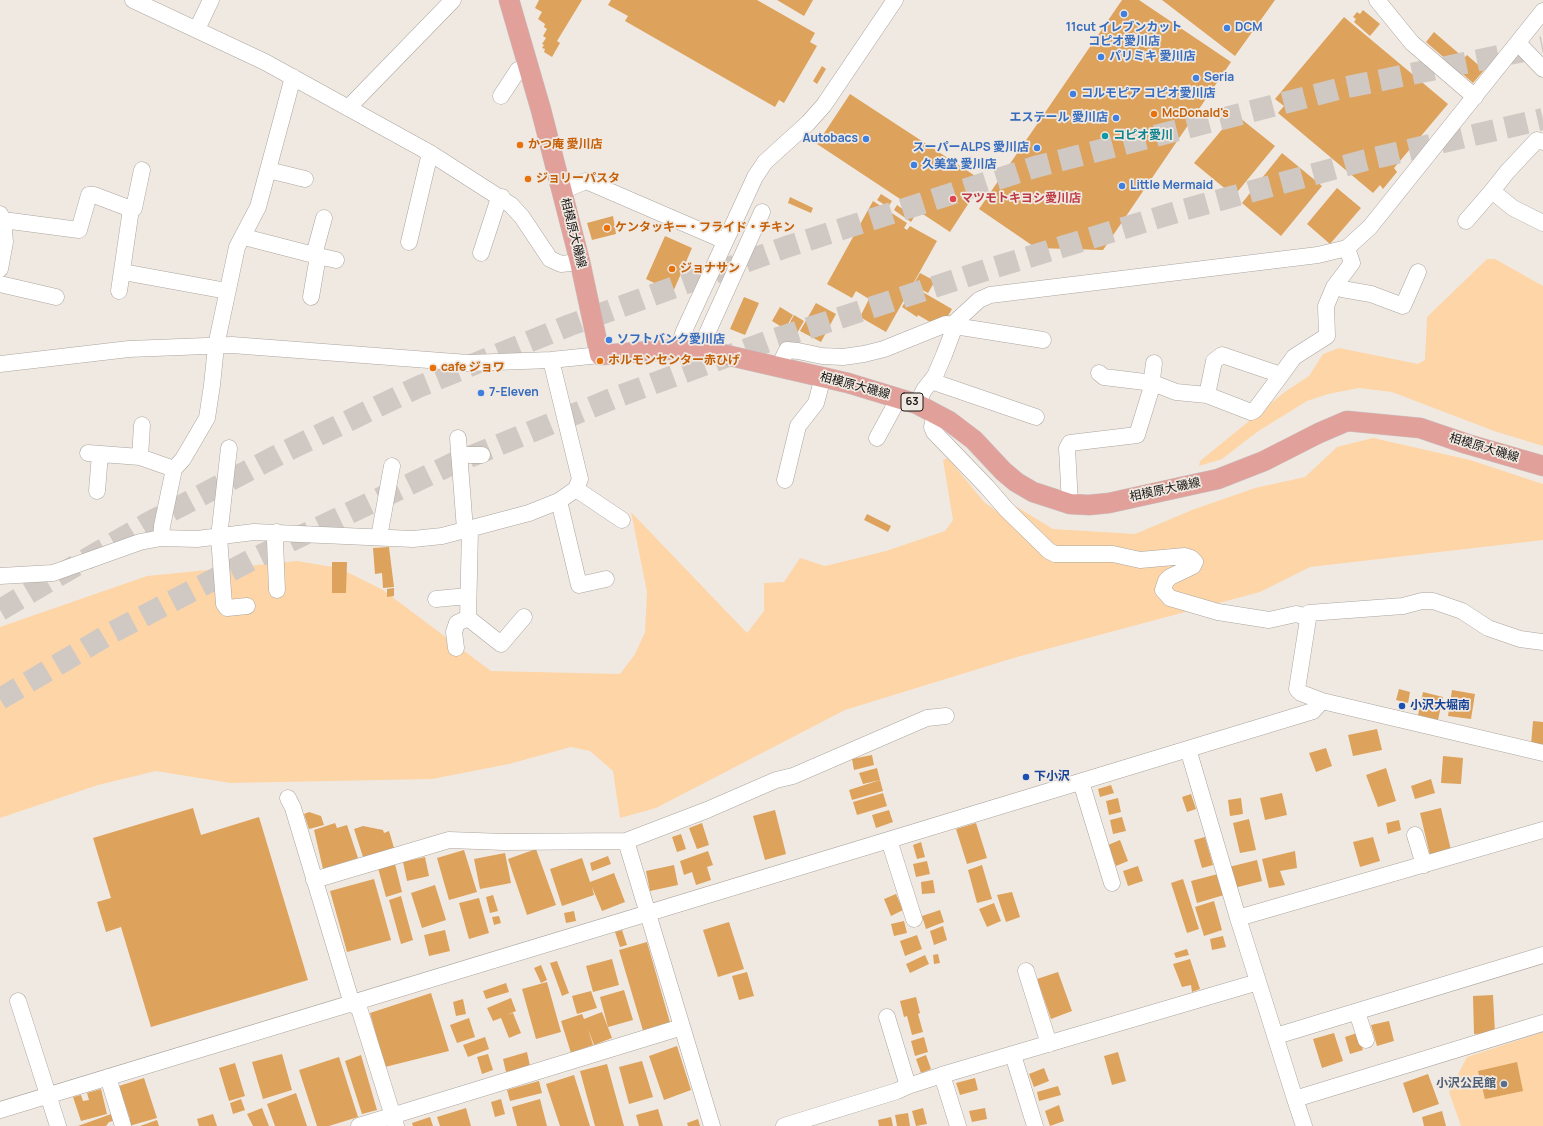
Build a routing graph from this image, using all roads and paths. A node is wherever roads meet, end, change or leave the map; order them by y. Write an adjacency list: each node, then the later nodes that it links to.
1 (133, 0): 8 (street)
2 (211, 0): 8 (street)
3 (453, 0): 15 (street)
4 (509, 0): 10 (main road, 相模原大磯線)
5 (896, 0): 31 (street)
6 (1377, 0): 14 (street)
7 (1543, 11): 9 (street)
8 (197, 29): 12 (street)
9 (1518, 43): 11 (street); 14 (street)
10 (529, 67): 13 (street); 21 (main road, 相模原大磯線)
11 (1543, 69)
12 (293, 77): 15 (street); 19 (street)
13 (501, 96)
14 (1475, 97): 33 (street)
15 (348, 108): 17 (street)
16 (1543, 142): 22 (street)
17 (430, 153): 23 (street); 32 (street)
18 (142, 170): 24 (street)
19 (268, 170): 20 (street); 30 (street)
20 (305, 179)
21 (562, 191): 31 (street); 37 (main road, 相模原大磯線)
22 (1492, 191): 28 (street); 29 (street)
23 (502, 198): 34 (street); 37 (street)
24 (131, 209): 26 (street); 38 (street)
25 (762, 212): 50 (street)
26 (1, 217): 40 (street)
27 (324, 218): 35 (street)
28 (1466, 221)
29 (1543, 223)
30 (243, 235): 35 (street); 43 (street)
31 (725, 241): 49 (street)
32 (409, 242)
33 (1347, 248): 41 (street); 46 (street)
34 (481, 253)
35 (316, 255): 36 (street); 44 (street)
36 (336, 260)
37 (580, 262): 51 (main road, 相模原大磯線)
38 (123, 272): 42 (street); 43 (street)
39 (1418, 272): 41 (street)
40 (0, 281): 45 (street)
41 (1335, 286): 57 (street)
42 (119, 291)
43 (227, 291): 48 (street)
44 (312, 297)
45 (56, 298)
46 (952, 327): 47 (street); 55 (street); 59 (street)
47 (1043, 340)
48 (216, 346): 52 (street); 54 (street); 75 (street)
49 (678, 349): 50 (main road, 相模原大磯線 / 63); 51 (main road, 相模原大磯線 / 63)
50 (699, 351): 55 (main road, 相模原大磯線 / 63)
51 (600, 355): 52 (street)
52 (551, 360): 77 (street)
53 (1154, 363): 60 (street)
54 (0, 364)
55 (779, 366): 58 (main road, 相模原大磯線 / 63)
56 (1099, 373): 60 (street)
57 (1281, 375): 61 (street); 61 (street)
58 (823, 377): 62 (main road, 相模原大磯線 / 63); 76 (street)
59 (931, 381): 63 (street); 65 (street)
60 (1153, 383): 61 (street); 80 (street)
61 (1207, 395)
62 (897, 398): 63 (main road, 相模原大磯線 / 63); 68 (street)
63 (917, 404): 64 (main road, 相模原大磯線 / 63)
64 (936, 414): 80 (main road, 相模原大磯線 / 63); 94 (street)
65 (1036, 417)
66 (142, 424): 72 (street)
67 (458, 438): 70 (street)
68 (877, 438)
69 (229, 448): 84 (street)
70 (459, 454): 71 (street); 82 (street)
71 (482, 455)
72 (140, 457): 75 (street); 78 (street)
73 (392, 466): 85 (street)
74 (1543, 466): 80 (main road, 相模原大磯線 / 63)
75 (174, 468): 86 (street)
76 (785, 480)
77 (576, 489): 79 (street); 81 (street)
78 (98, 490)
79 (559, 502): 82 (street); 88 (street)
80 (1070, 504)
81 (622, 520)
82 (468, 530): 85 (street); 90 (street)
83 (277, 532): 84 (street); 85 (street); 89 (street)
84 (219, 537): 86 (street); 92 (street)
85 (380, 537)
86 (161, 538): 87 (street)
87 (0, 576)
88 (606, 580)
89 (277, 590)
90 (468, 596): 91 (street); 95 (street)
91 (436, 599)
92 (247, 606)
93 (524, 617): 95 (street)
94 (1307, 617): 96 (street); 98 (street)
95 (468, 618): 97 (street)
96 (1543, 642)
97 (456, 648)
98 (1322, 701): 100 (street); 101 (street)
99 (946, 716): 107 (street)
100 (1188, 749): 102 (street); 113 (street)
101 (1543, 753)
102 (1081, 782): 106 (street); 110 (street)
103 (288, 798): 109 (street)
104 (1543, 830): 108 (street)
105 (1415, 835): 108 (street)
106 (889, 840): 111 (street); 112 (street)
107 (626, 841): 109 (street); 112 (street)
108 (1424, 865): 113 (street)
109 (314, 880): 118 (street)
110 (1112, 884)
111 (916, 911)
112 (648, 914): 118 (street); 122 (street)
113 (1238, 918): 116 (street)
114 (1543, 955): 119 (street)
115 (1026, 971): 125 (street)
116 (1258, 982): 123 (street); 125 (street)
117 (18, 1001): 130 (street)
118 (352, 1004): 128 (street); 133 (street)
119 (1357, 1012): 123 (street); 124 (street)
120 (887, 1017): 129 (street)
121 (1543, 1023): 131 (street)
122 (682, 1027): 133 (street); 138 (street)
123 (1276, 1036): 131 (street)
124 (1366, 1040)
125 (1049, 1044): 126 (street)
126 (1013, 1055): 127 (street); 134 (street)
127 (942, 1075): 129 (street); 140 (street)
128 (108, 1077): 130 (street); 136 (street)
129 (908, 1086): 139 (street)
130 (48, 1095): 132 (street); 135 (street)
131 (1295, 1100): 141 (street)
132 (0, 1110)
133 (394, 1121): 137 (street)
134 (1040, 1125)
135 (58, 1126)
136 (123, 1126)
137 (359, 1126)
138 (712, 1126)
139 (784, 1126)
140 (958, 1126)
141 (1304, 1126)

